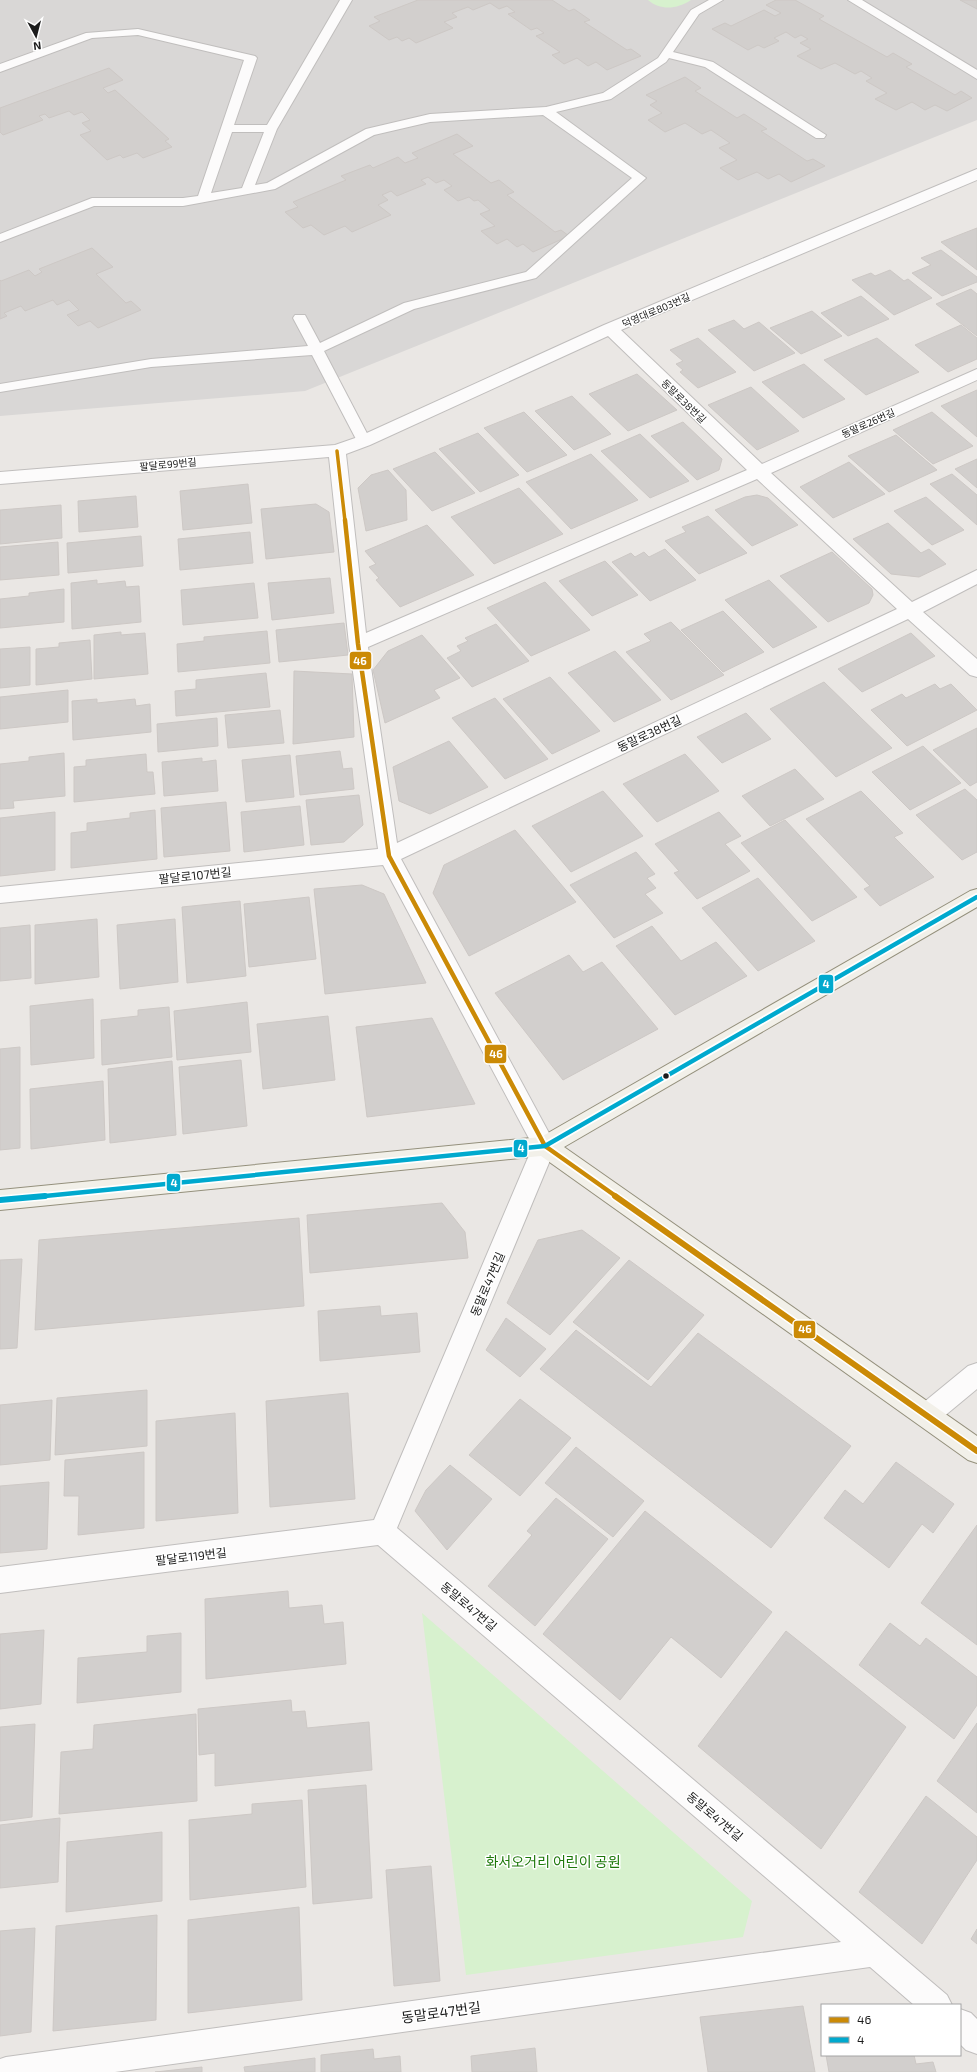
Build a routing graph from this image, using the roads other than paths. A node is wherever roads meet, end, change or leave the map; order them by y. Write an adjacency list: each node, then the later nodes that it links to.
1 (346, 0): 9 (lane)
2 (717, 0): 4 (lane)
3 (854, 0): 6 (lane)
4 (666, 54): 7 (lane); 10 (lane)
5 (0, 68): 8 (lane)
6 (977, 75)
7 (546, 110): 12 (lane); 17 (lane)
8 (227, 128): 9 (lane); 13 (lane)
9 (271, 129): 12 (lane)
10 (820, 135)
11 (977, 174): 16 (street, 덕영대로803번길)
12 (247, 190): 13 (lane)
13 (203, 198): 14 (lane)
14 (0, 238)
15 (300, 318): 17 (lane)
16 (610, 329): 20 (street, 덕영대로803번길); 22 (street, 동말로38번길)
17 (316, 350): 19 (lane); 20 (lane)
18 (977, 374): 22 (street, 동말로26번길)
19 (0, 388)
20 (364, 441): 21 (street, 덕영대로803번길)
21 (336, 451): 23 (street, 팔달로99번길); 26 (street)
22 (758, 472): 25 (street, 동말로38번길); 26 (street)
23 (0, 478)
24 (977, 576): 25 (street)
25 (909, 611): 27 (street, 동말로38번길); 28 (street, 동말로38번길)
26 (358, 644): 28 (street)
27 (977, 670)
28 (389, 856): 29 (street, 팔달로107번길); 31 (street)
29 (0, 895)
30 (977, 897): 31 (street)
31 (545, 1146): 32 (street); 34 (street); 36 (street, 동말로47번길)
32 (0, 1200)
33 (977, 1374): 34 (street)
34 (927, 1415): 35 (street)
35 (977, 1451)
36 (382, 1532): 37 (street, 팔달로119번길); 38 (street, 동말로47번길)
37 (0, 1580)
38 (875, 1952): 39 (street, 동말로47번길); 42 (street, 동말로47번길)
39 (936, 2004)
40 (961, 2025): 41 (street)
41 (977, 2039)
42 (6, 2072)

